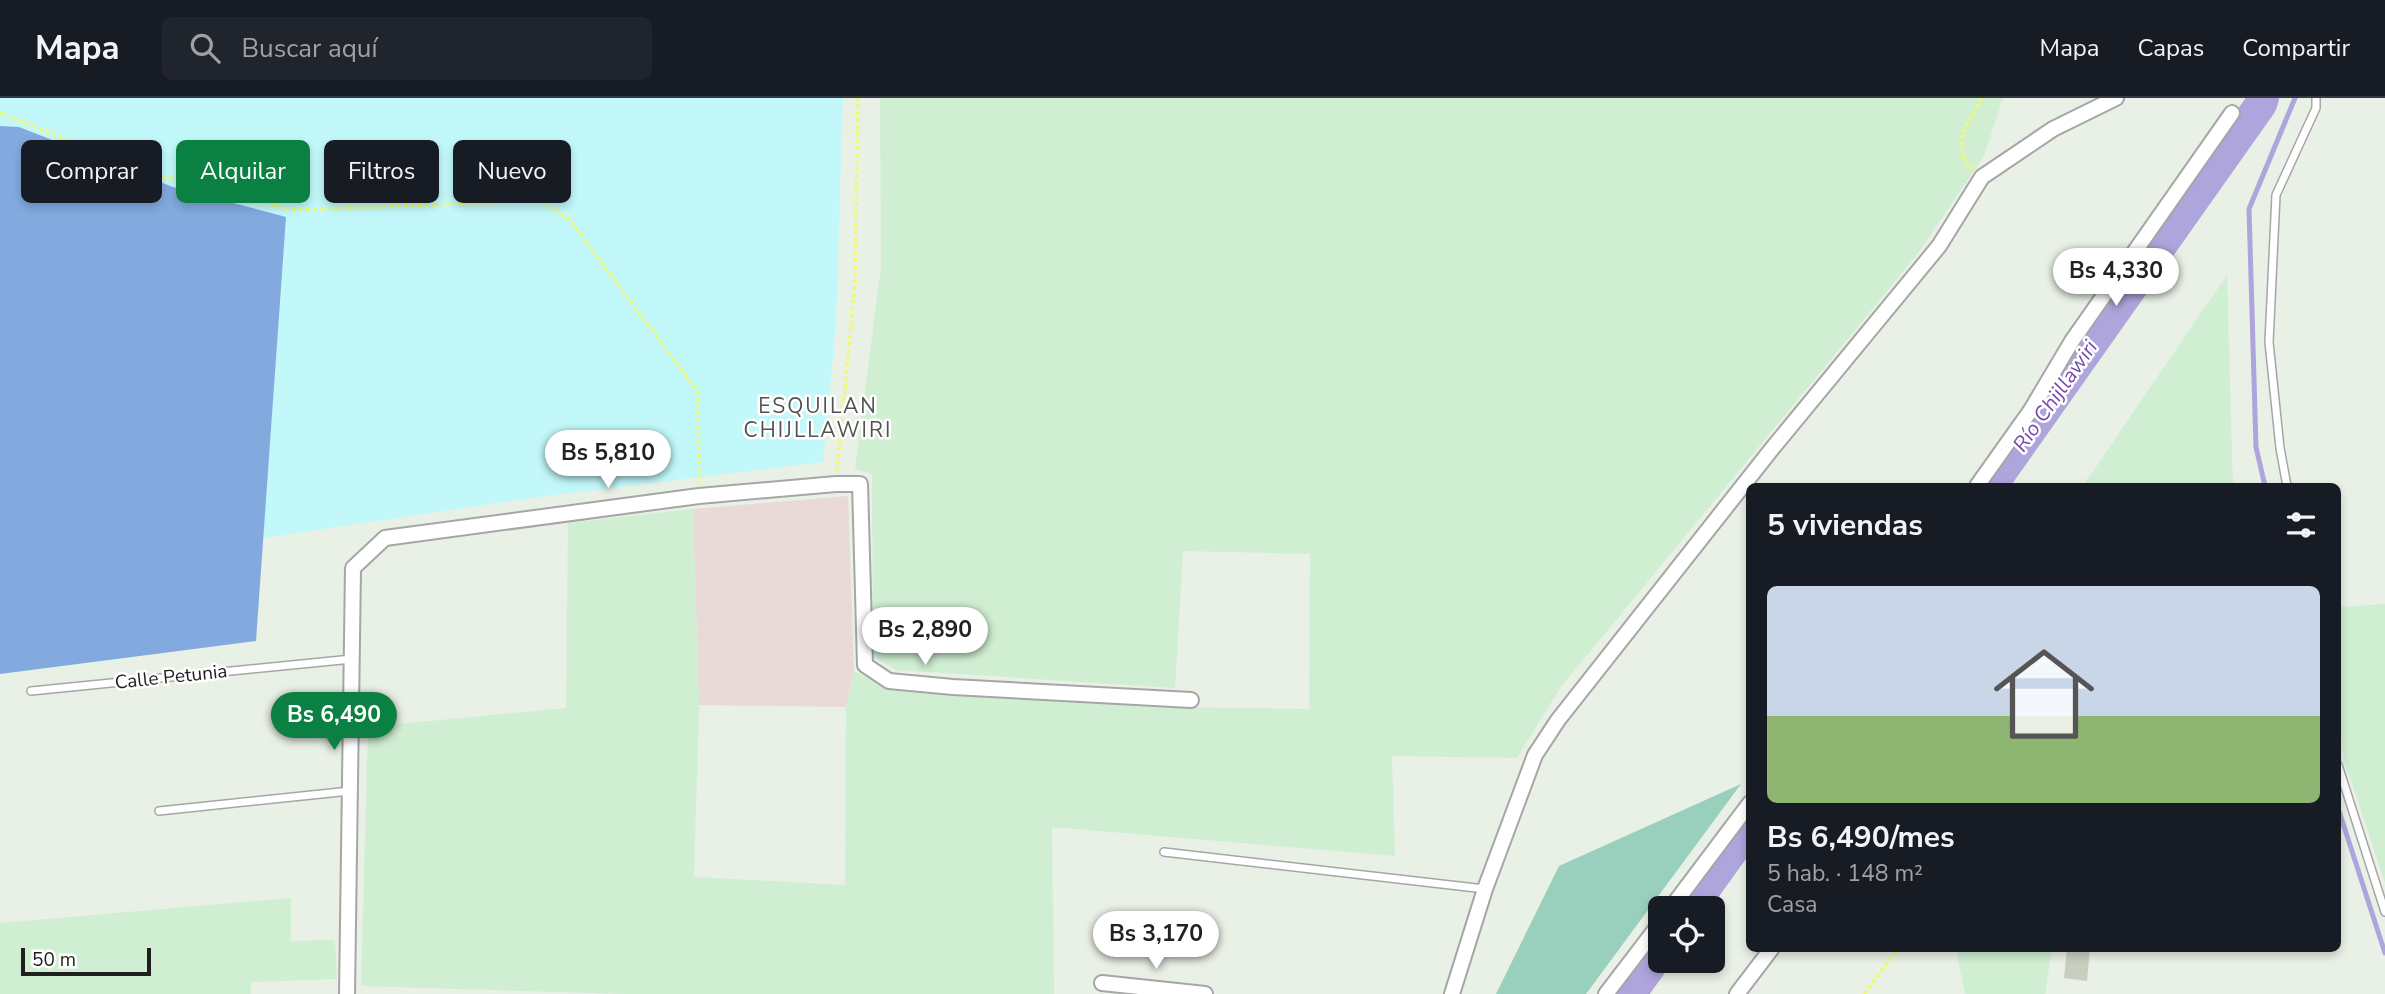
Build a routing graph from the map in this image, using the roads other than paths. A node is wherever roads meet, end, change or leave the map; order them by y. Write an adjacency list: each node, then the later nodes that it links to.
1 (2116, 98): 14 (street)
2 (2316, 98): 5 (lane)
3 (2232, 113): 4 (street)
4 (1979, 483)
5 (2286, 483)
6 (352, 659): 7 (lane, Calle Petunia); 8 (street); 10 (street)
7 (31, 691)
8 (1191, 700)
9 (2341, 774): 16 (lane)
10 (351, 791): 12 (lane); 20 (street)
11 (1746, 808): 15 (street)
12 (159, 811)
13 (1164, 852): 14 (lane)
14 (1485, 889): 22 (street)
15 (1680, 896)
16 (2385, 912)
17 (1648, 939): 23 (street)
18 (1769, 952): 24 (street)
19 (1102, 983): 21 (street)
20 (347, 994)
21 (1205, 994)
22 (1452, 994)
23 (1606, 994)
24 (1737, 994)

